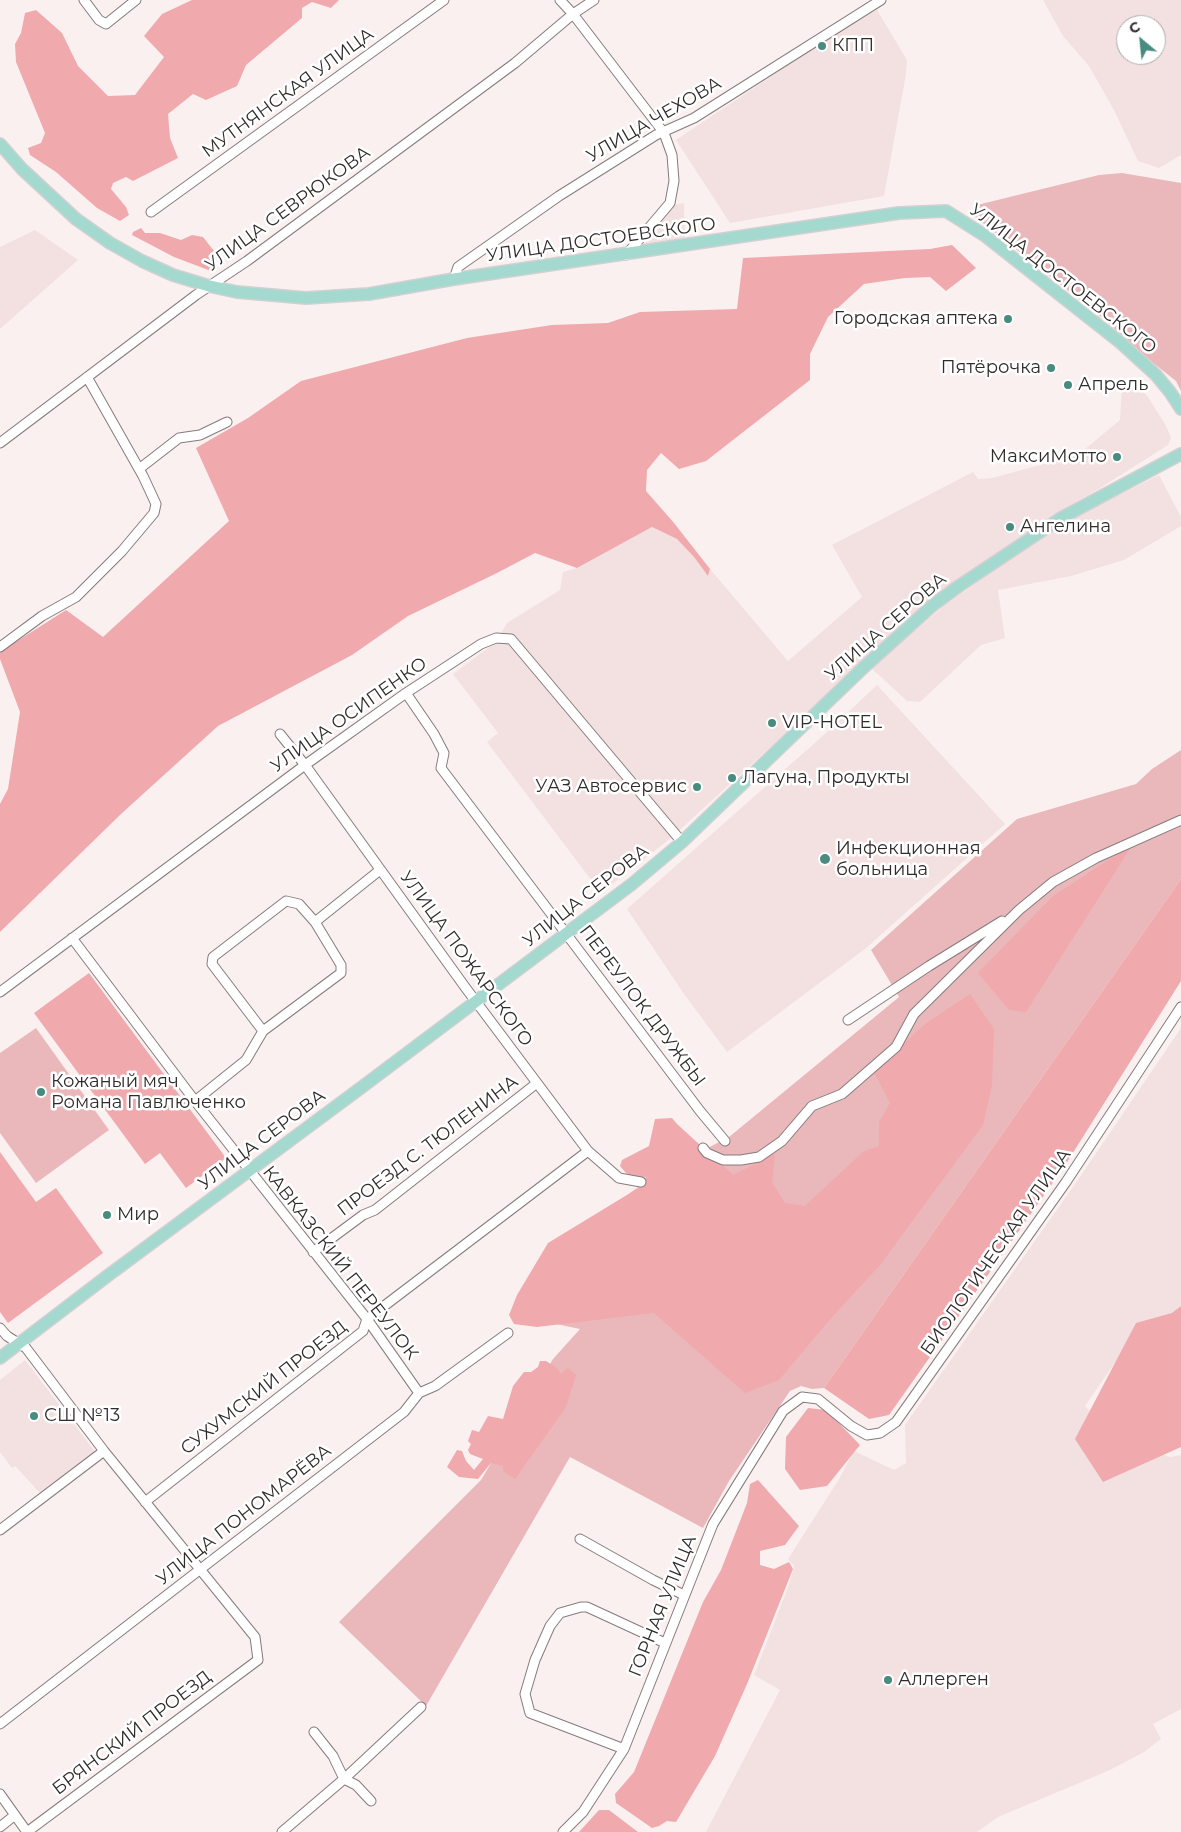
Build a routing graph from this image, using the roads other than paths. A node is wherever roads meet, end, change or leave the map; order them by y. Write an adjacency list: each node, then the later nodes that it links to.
1 (84, 0): 2 (street)
2 (136, 0)
3 (444, 0): 11 (street, МУТНЯНСКАЯ УЛИЦА)
4 (560, 0): 8 (street)
5 (569, 0): 8 (street)
6 (594, 0): 8 (street, УЛИЦА СЕВРЮКОВА)
7 (881, 0): 9 (street, УЛИЦА ЧЕХОВА)
8 (573, 14): 9 (street); 14 (street, УЛИЦА СЕВРЮКОВА)
9 (664, 133): 12 (street); 13 (street, УЛИЦА ЧЕХОВА)
10 (0, 144): 14 (main road, УЛИЦА ДОСТОЕВСКОГО)
11 (151, 212)
12 (626, 255): 13 (main road, УЛИЦА ДОСТОЕВСКОГО); 16 (main road, УЛИЦА ДОСТОЕВСКОГО)
13 (454, 279): 14 (main road, УЛИЦА ДОСТОЕВСКОГО)
14 (209, 286): 15 (street, УЛИЦА СЕВРЮКОВА)
15 (86, 376): 18 (street, УЛИЦА СЕВРЮКОВА); 20 (street)
16 (1181, 409)
17 (227, 422): 20 (street)
18 (0, 443)
19 (1181, 454): 26 (main road, УЛИЦА СЕРОВА)
20 (139, 469): 21 (street)
21 (0, 647)
22 (406, 693): 24 (street, УЛИЦА ОСИПЕНКО); 26 (street, УЛИЦА ОСИПЕНКО); 30 (street, ПЕРЕУЛОК ДРУЖБЫ)
23 (280, 734): 24 (street, УЛИЦА ПОЖАРСКОГО)
24 (305, 765): 27 (street, УЛИЦА ПОЖАРСКОГО); 31 (street, УЛИЦА ОСИПЕНКО)
25 (1181, 820): 28 (street)
26 (682, 842): 30 (main road, УЛИЦА СЕРОВА)
27 (380, 870): 29 (street); 33 (street, УЛИЦА ПОЖАРСКОГО)
28 (1019, 910): 35 (street); 40 (street)
29 (315, 922): 36 (street); 36 (street)
30 (567, 934): 33 (main road, УЛИЦА СЕРОВА); 39 (street, ПЕРЕУЛОК ДРУЖБЫ)
31 (72, 938): 32 (street, УЛИЦА ОСИПЕНКО); 38 (street, КАВКАЗСКИЙ ПЕРЕУЛОК)
32 (0, 992)
33 (476, 1002): 37 (street, УЛИЦА ПОЖАРСКОГО); 42 (main road, УЛИЦА СЕРОВА)
34 (1181, 1007): 51 (street, БИОЛОГИЧЕСКАЯ УЛИЦА)
35 (848, 1020)
36 (263, 1031): 38 (street)
37 (537, 1083): 41 (street, УЛИЦА ПОЖАРСКОГО); 44 (street, ПРОЕЗД С. ТЮЛЕНИНА)
38 (195, 1101): 42 (street, КАВКАЗСКИЙ ПЕРЕУЛОК)
39 (724, 1141)
40 (703, 1148)
41 (588, 1151): 43 (street, УЛИЦА ПОЖАРСКОГО); 45 (street, СУХУМСКИЙ ПРОЕЗД)
42 (249, 1171): 44 (street, КАВКАЗСКИЙ ПЕРЕУЛОК); 48 (main road, УЛИЦА СЕРОВА)
43 (641, 1182)
44 (313, 1252): 45 (street, КАВКАЗСКИЙ ПЕРЕУЛОК)
45 (367, 1319): 50 (street, КАВКАЗСКИЙ ПЕРЕУЛОК); 53 (street, СУХУМСКИЙ ПРОЕЗД)
46 (0, 1328): 48 (street)
47 (508, 1333): 50 (street, УЛИЦА ПОНОМАРЁВА)
48 (18, 1344): 49 (main road, УЛИЦА СЕРОВА); 52 (street)
49 (0, 1358)
50 (419, 1393): 56 (street, УЛИЦА ПОНОМАРЁВА)
51 (802, 1397): 57 (street, ГОРНАЯ УЛИЦА)
52 (104, 1451): 53 (street); 54 (street)
53 (145, 1502): 56 (street)
54 (0, 1530)
55 (580, 1539): 57 (street)
56 (200, 1570): 60 (street, УЛИЦА ПОНОМАРЁВА); 68 (street, БРЯНСКИЙ ПРОЕЗД)
57 (684, 1595): 58 (street, ГОРНАЯ УЛИЦА)
58 (665, 1643): 62 (street, ГОРНАЯ УЛИЦА); 62 (street)
59 (421, 1707): 63 (street)
60 (0, 1724)
61 (314, 1732): 63 (street)
62 (624, 1749): 70 (street, ГОРНАЯ УЛИЦА)
63 (344, 1779): 65 (street); 69 (street)
64 (0, 1794): 66 (street)
65 (371, 1801)
66 (15, 1815): 67 (street); 68 (street)
67 (0, 1827)
68 (27, 1832)
69 (282, 1832)
70 (563, 1832)

